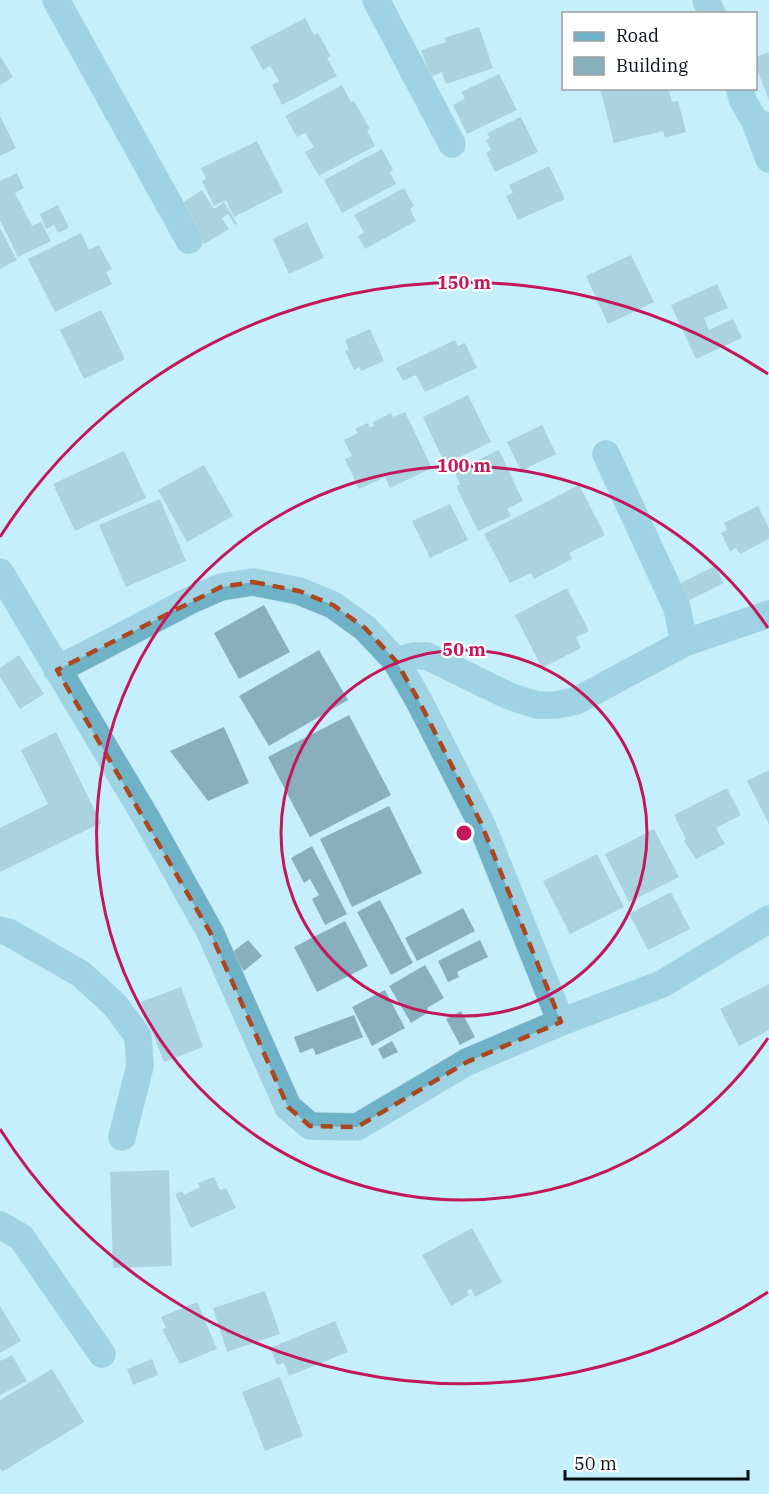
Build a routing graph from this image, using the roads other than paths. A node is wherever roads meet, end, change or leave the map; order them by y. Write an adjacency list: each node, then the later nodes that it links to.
1 (56, 0): 7 (street)
2 (376, 0): 5 (street)
3 (740, 90): 4 (street)
4 (762, 125): 6 (street)
5 (452, 144)
6 (769, 159)
7 (189, 240)
8 (606, 454): 11 (street)
9 (0, 572): 13 (street)
10 (769, 614): 11 (street)
11 (684, 643): 12 (street)
12 (396, 662): 13 (street); 16 (street)
13 (57, 670): 16 (street)
14 (769, 919): 16 (street)
15 (0, 930): 17 (street)
16 (561, 1022)
17 (122, 1137)
18 (0, 1225): 19 (street)
19 (102, 1354)

